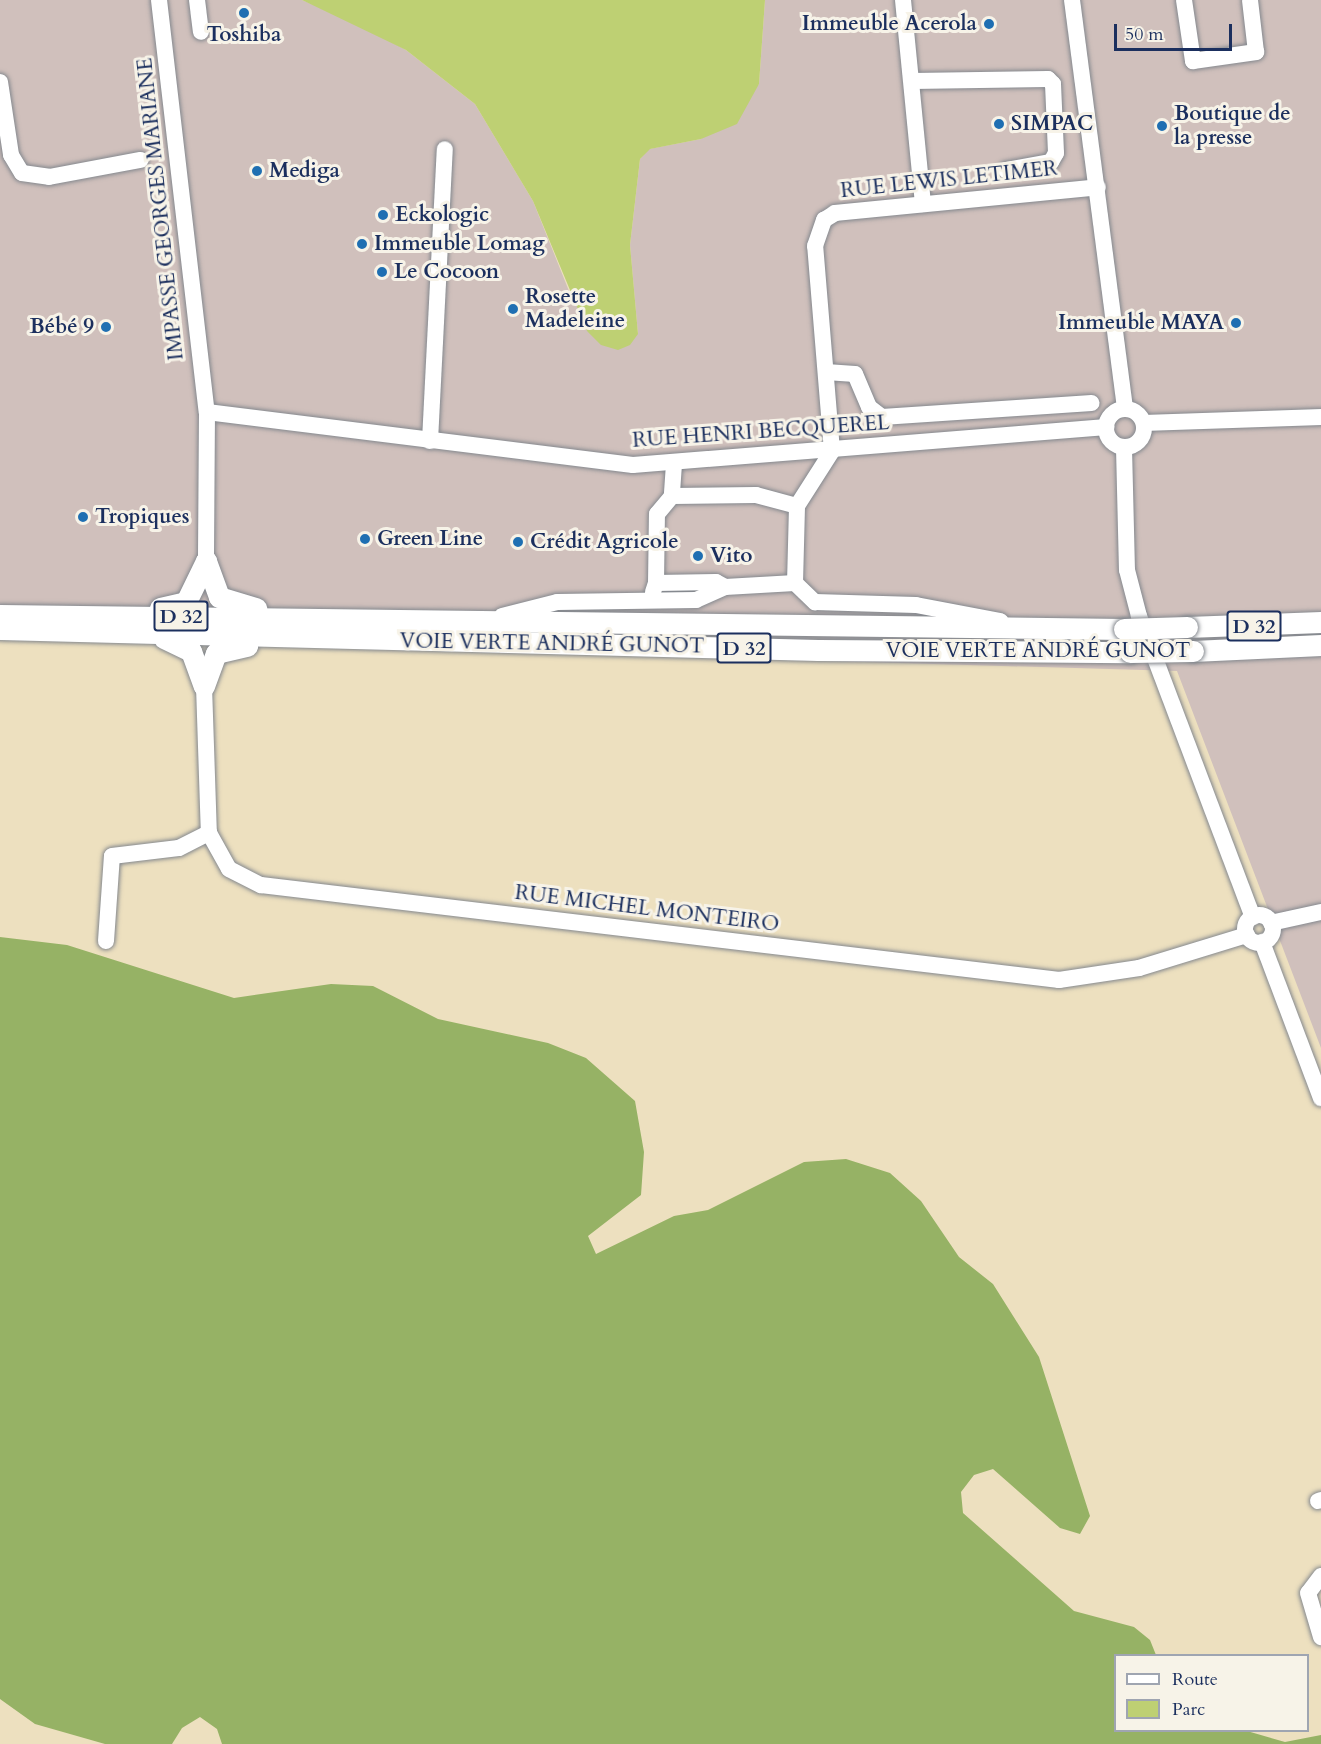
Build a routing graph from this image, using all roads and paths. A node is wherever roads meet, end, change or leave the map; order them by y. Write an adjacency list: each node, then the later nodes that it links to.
1 (159, 0): 18 (street, IMPASSE GEORGES MARIANE)
2 (197, 0): 7 (street)
3 (903, 0): 8 (street)
4 (1072, 0): 13 (street)
5 (1184, 0): 6 (street)
6 (1250, 0)
7 (201, 32)
8 (912, 81): 12 (street); 14 (street)
9 (0, 82): 11 (street)
10 (445, 149): 22 (street)
11 (140, 160)
12 (1006, 170)
13 (1098, 187): 14 (street, RUE LEWIS LETIMER); 17 (street)
14 (923, 204): 15 (street, RUE LEWIS LETIMER)
15 (826, 372): 16 (street); 24 (street, RUE LEWIS LETIMER)
16 (1092, 403)
17 (1125, 408): 20 (street); 21 (street)
18 (207, 412): 22 (street, RUE HENRI BECQUEREL); 28 (street, IMPASSE GEORGES MARIANE)
19 (1321, 417): 20 (street)
20 (1144, 423): 23 (street)
21 (1106, 428): 23 (street); 24 (street, RUE HENRI BECQUEREL)
22 (430, 441): 25 (street, RUE HENRI BECQUEREL)
23 (1124, 448): 45 (street)
24 (832, 451): 25 (street, RUE HENRI BECQUEREL); 27 (street)
25 (674, 464): 26 (street)
26 (672, 496): 27 (street); 29 (street)
27 (797, 506): 30 (street)
28 (206, 561): 34 (main road); 39 (main road)
29 (656, 583): 31 (street); 32 (street)
30 (795, 583): 31 (street); 37 (street)
31 (725, 588): 32 (street)
32 (648, 599): 35 (street)
33 (0, 615): 34 (main road, VOIE VERTE ANDRÉ GUNOT / D 32)
34 (113, 615): 39 (main road, VOIE VERTE ANDRÉ GUNOT / D 32)
35 (482, 621): 37 (main road, VOIE VERTE ANDRÉ GUNOT / D 32); 39 (main road, VOIE VERTE ANDRÉ GUNOT / D 32)
36 (1321, 622): 37 (main road, VOIE VERTE ANDRÉ GUNOT / D 32, bridge)
37 (1030, 628)
38 (0, 629): 40 (main road, VOIE VERTE ANDRÉ GUNOT / D 32)
39 (360, 630): 40 (main road, VOIE VERTE ANDRÉ GUNOT / D 32); 41 (main road, VOIE VERTE ANDRÉ GUNOT / D 32, bridge); 42 (main road)
40 (124, 633): 42 (main road)
41 (1321, 645)
42 (204, 686): 43 (street)
43 (209, 833): 47 (street, RUE MICHEL MONTEIRO); 48 (street)
44 (1321, 912): 46 (street)
45 (1253, 917): 46 (street); 47 (street)
46 (1271, 922): 49 (street)
47 (1247, 935): 49 (street)
48 (106, 940)
49 (1262, 942): 50 (street)
50 (1321, 1098)
51 (1321, 1576): 52 (street)
52 (1321, 1637)

